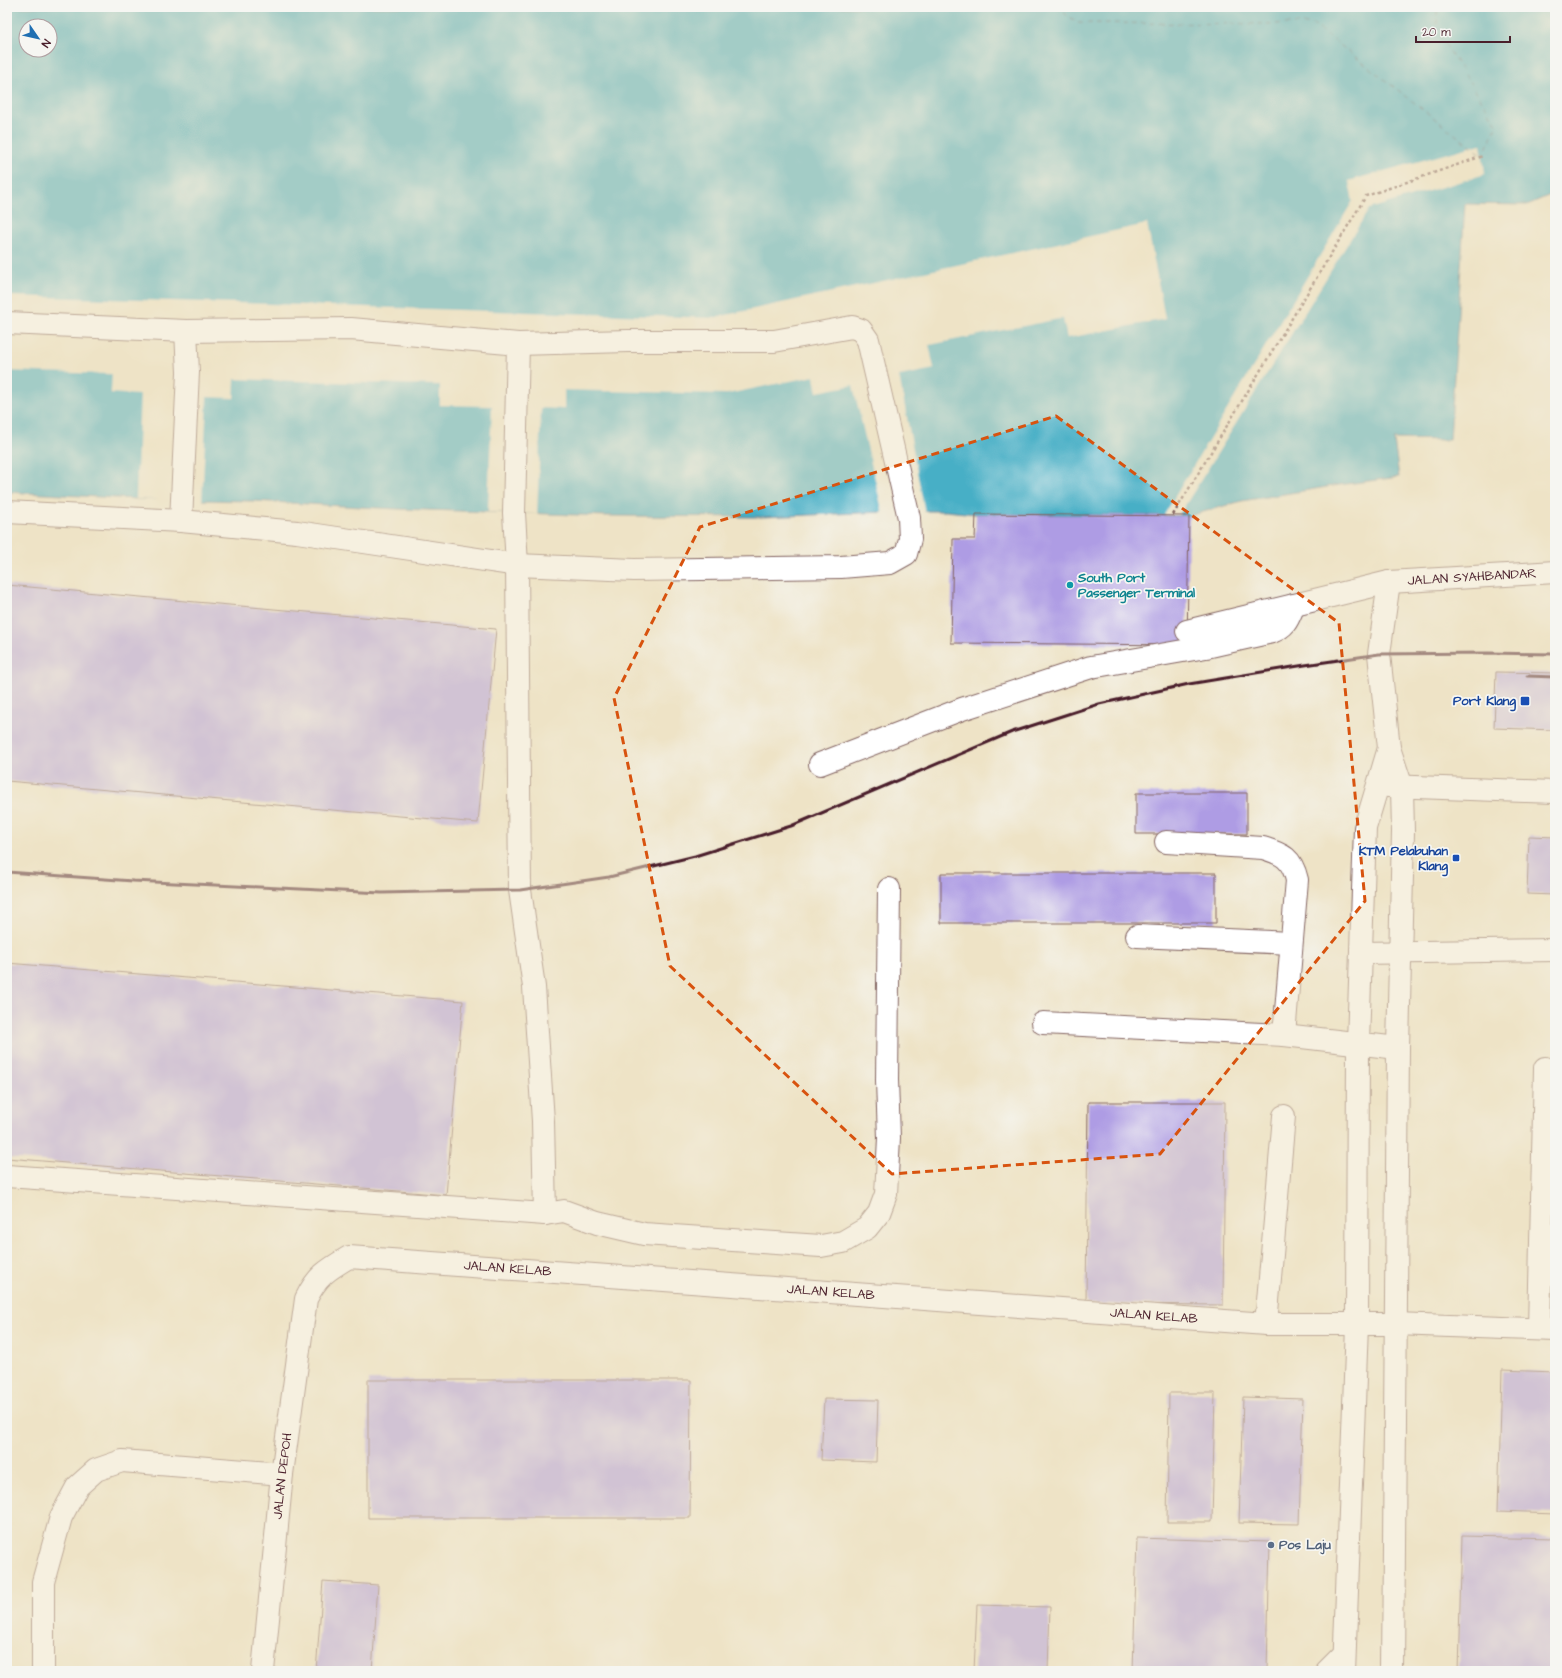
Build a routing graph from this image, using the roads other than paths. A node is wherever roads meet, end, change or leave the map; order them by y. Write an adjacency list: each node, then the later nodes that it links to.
1 (7, 323): 2 (street)
2 (186, 331): 3 (street); 5 (street)
3 (518, 344): 6 (street); 6 (street)
4 (7, 512): 5 (street)
5 (181, 522): 6 (street)
6 (517, 565): 30 (street)
7 (1555, 572): 8 (street, JALAN SYAHBANDAR)
8 (1389, 582): 9 (street, JALAN SYAHBANDAR); 11 (street)
9 (1294, 605): 10 (street, JALAN SYAHBANDAR); 12 (street)
10 (1187, 631)
11 (1389, 748): 13 (street); 14 (street)
12 (820, 764)
13 (1379, 785): 14 (street); 22 (street)
14 (1402, 787): 15 (street); 21 (street)
15 (1555, 792)
16 (1166, 842): 19 (street)
17 (889, 889): 30 (street)
18 (1137, 936): 19 (street)
19 (1291, 943): 24 (street)
20 (1555, 950): 21 (street)
21 (1400, 952): 22 (street); 26 (street)
22 (1361, 953): 25 (street)
23 (1043, 1023): 24 (street)
24 (1284, 1034): 25 (street)
25 (1358, 1043): 26 (street); 34 (street)
26 (1398, 1048): 33 (street)
27 (1546, 1068): 35 (street)
28 (1284, 1116): 32 (street)
29 (7, 1176): 30 (street)
30 (545, 1214)
31 (314, 1283): 32 (street, JALAN KELAB); 36 (street, JALAN DEPOH)
32 (1266, 1324): 34 (street, JALAN KELAB)
33 (1395, 1324): 34 (street, JALAN KELAB); 35 (street, JALAN KELAB); 41 (street)
34 (1357, 1325): 37 (street)
35 (1547, 1330)
36 (282, 1474): 38 (street); 39 (street, JALAN DEPOH)
37 (1344, 1662): 40 (street)
38 (43, 1671)
39 (263, 1671)
40 (1326, 1671)
41 (1393, 1671)

